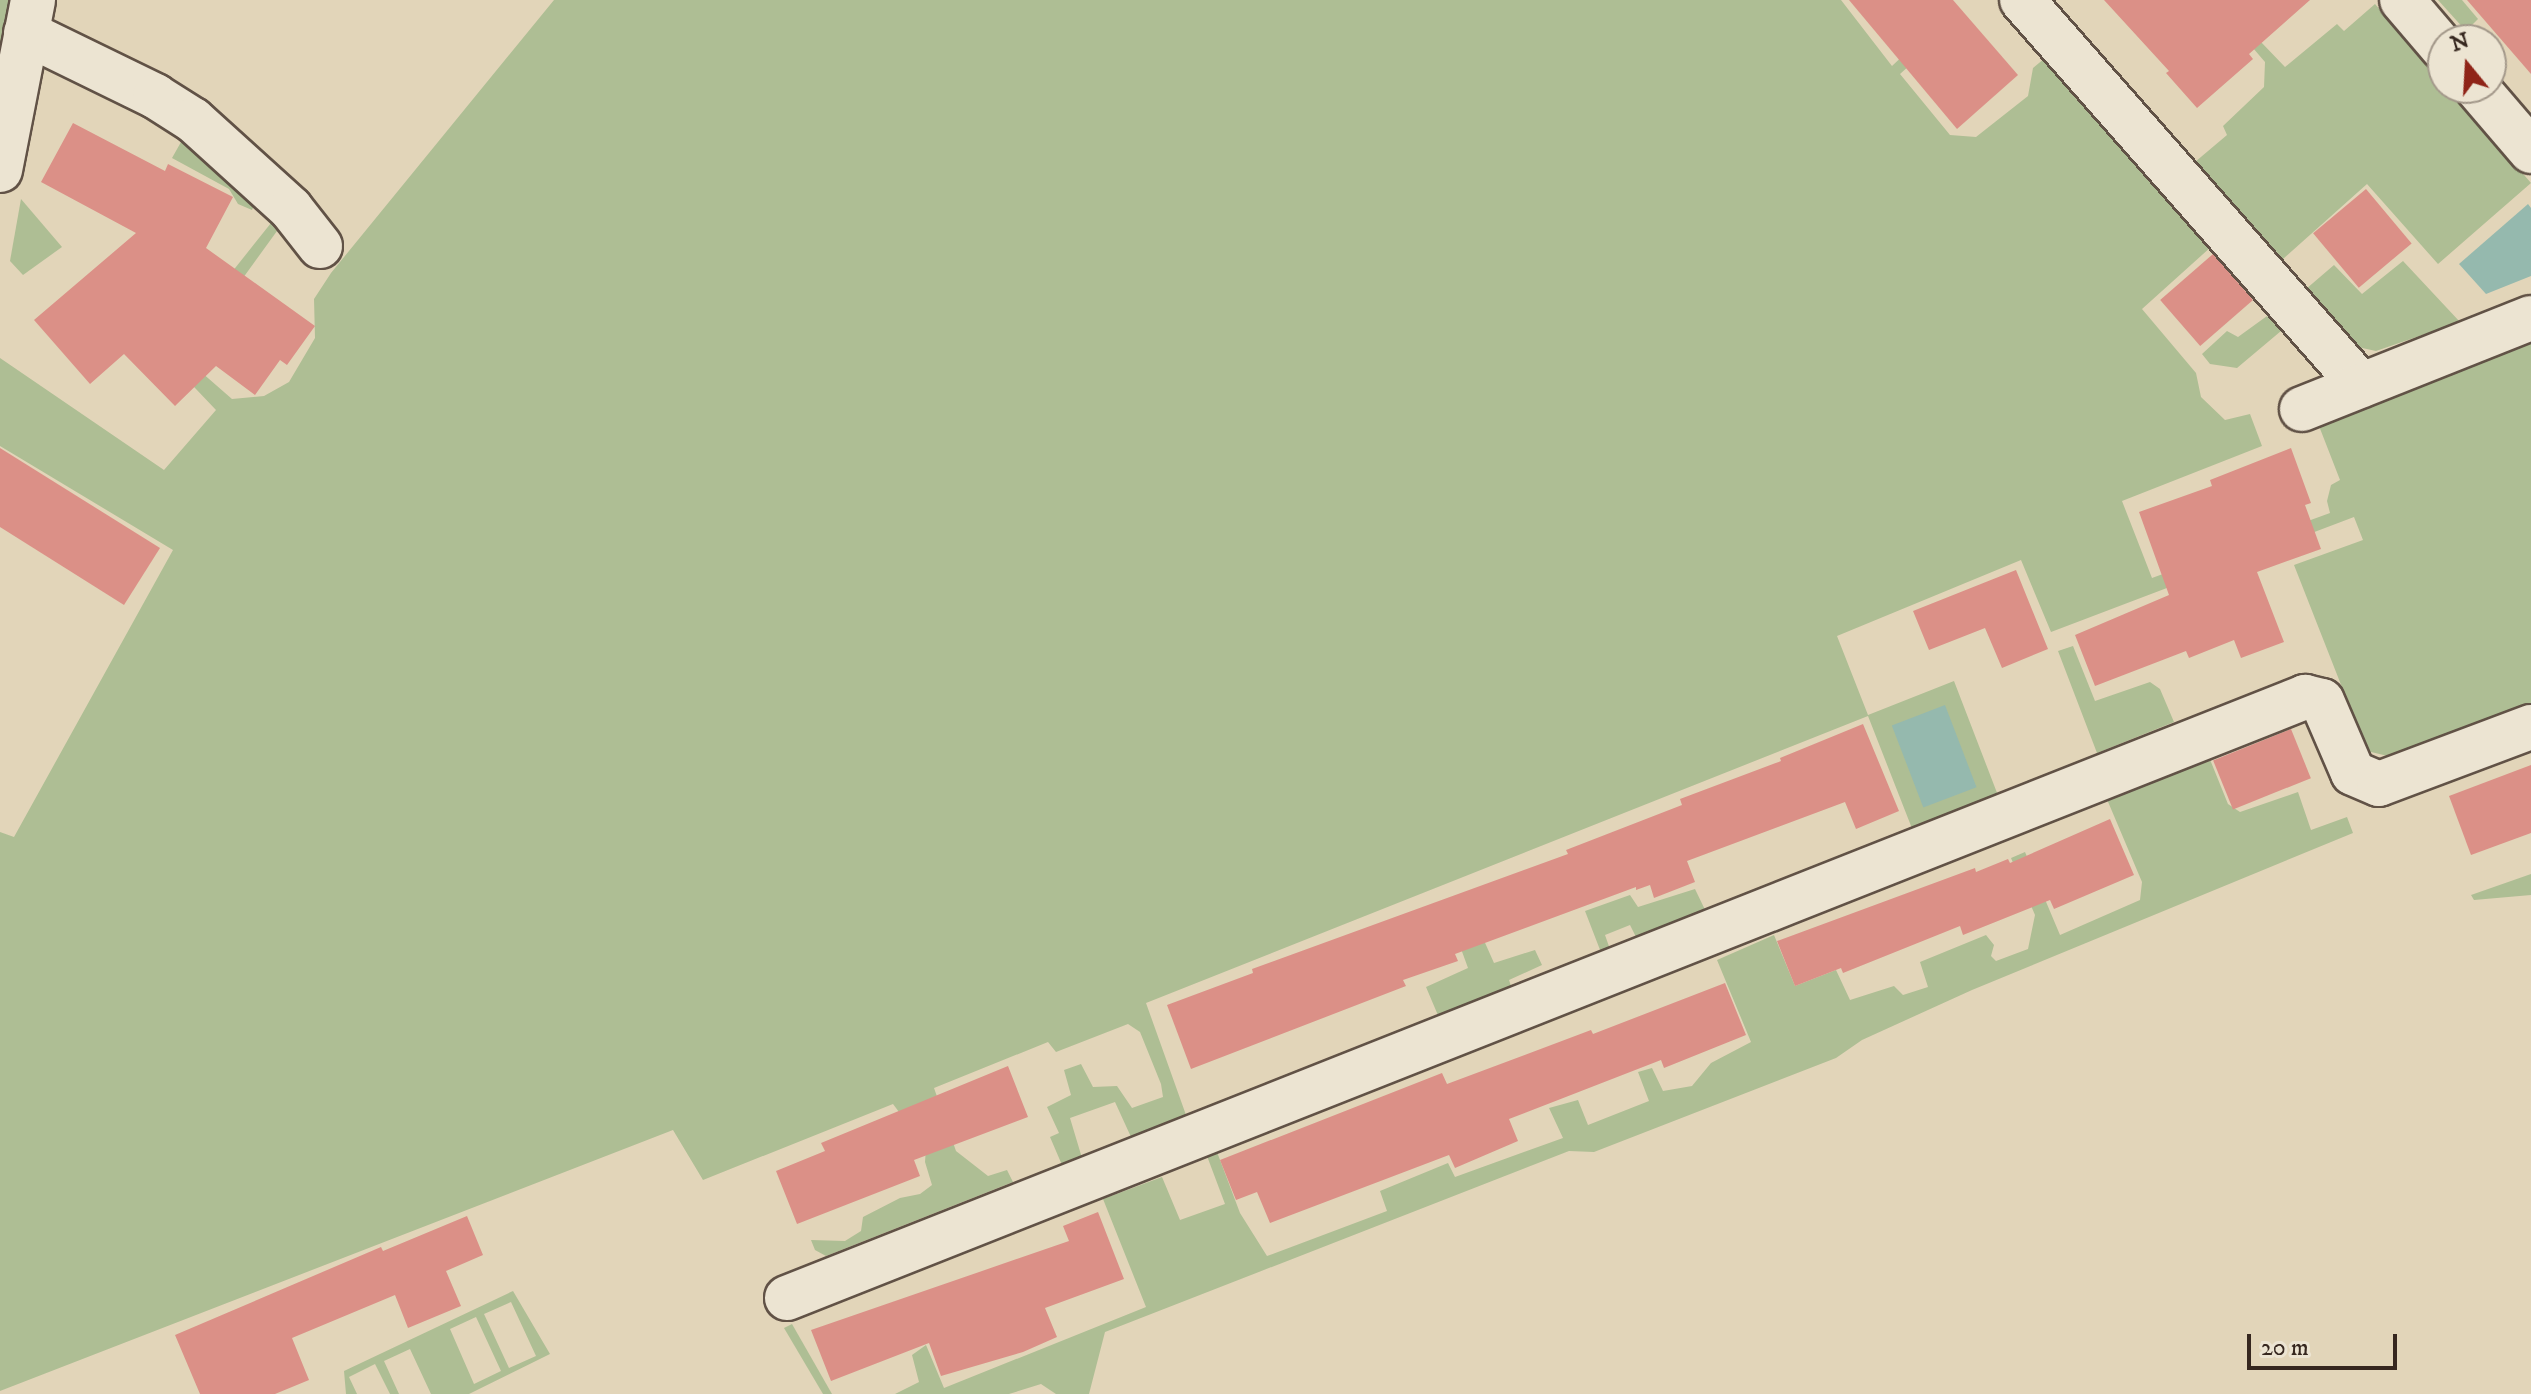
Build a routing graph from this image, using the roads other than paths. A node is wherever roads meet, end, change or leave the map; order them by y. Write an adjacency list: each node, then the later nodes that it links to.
1 (2022, 0): 10 (street)
2 (2402, 0): 4 (street)
3 (29, 17): 7 (street); 8 (street)
4 (2427, 29)
5 (2491, 104): 6 (street)
6 (2531, 151)
7 (0, 170)
8 (320, 246)
9 (2531, 318): 10 (street)
10 (2361, 385): 11 (street)
11 (2302, 409)
12 (2531, 727): 13 (street)
13 (787, 1298)

